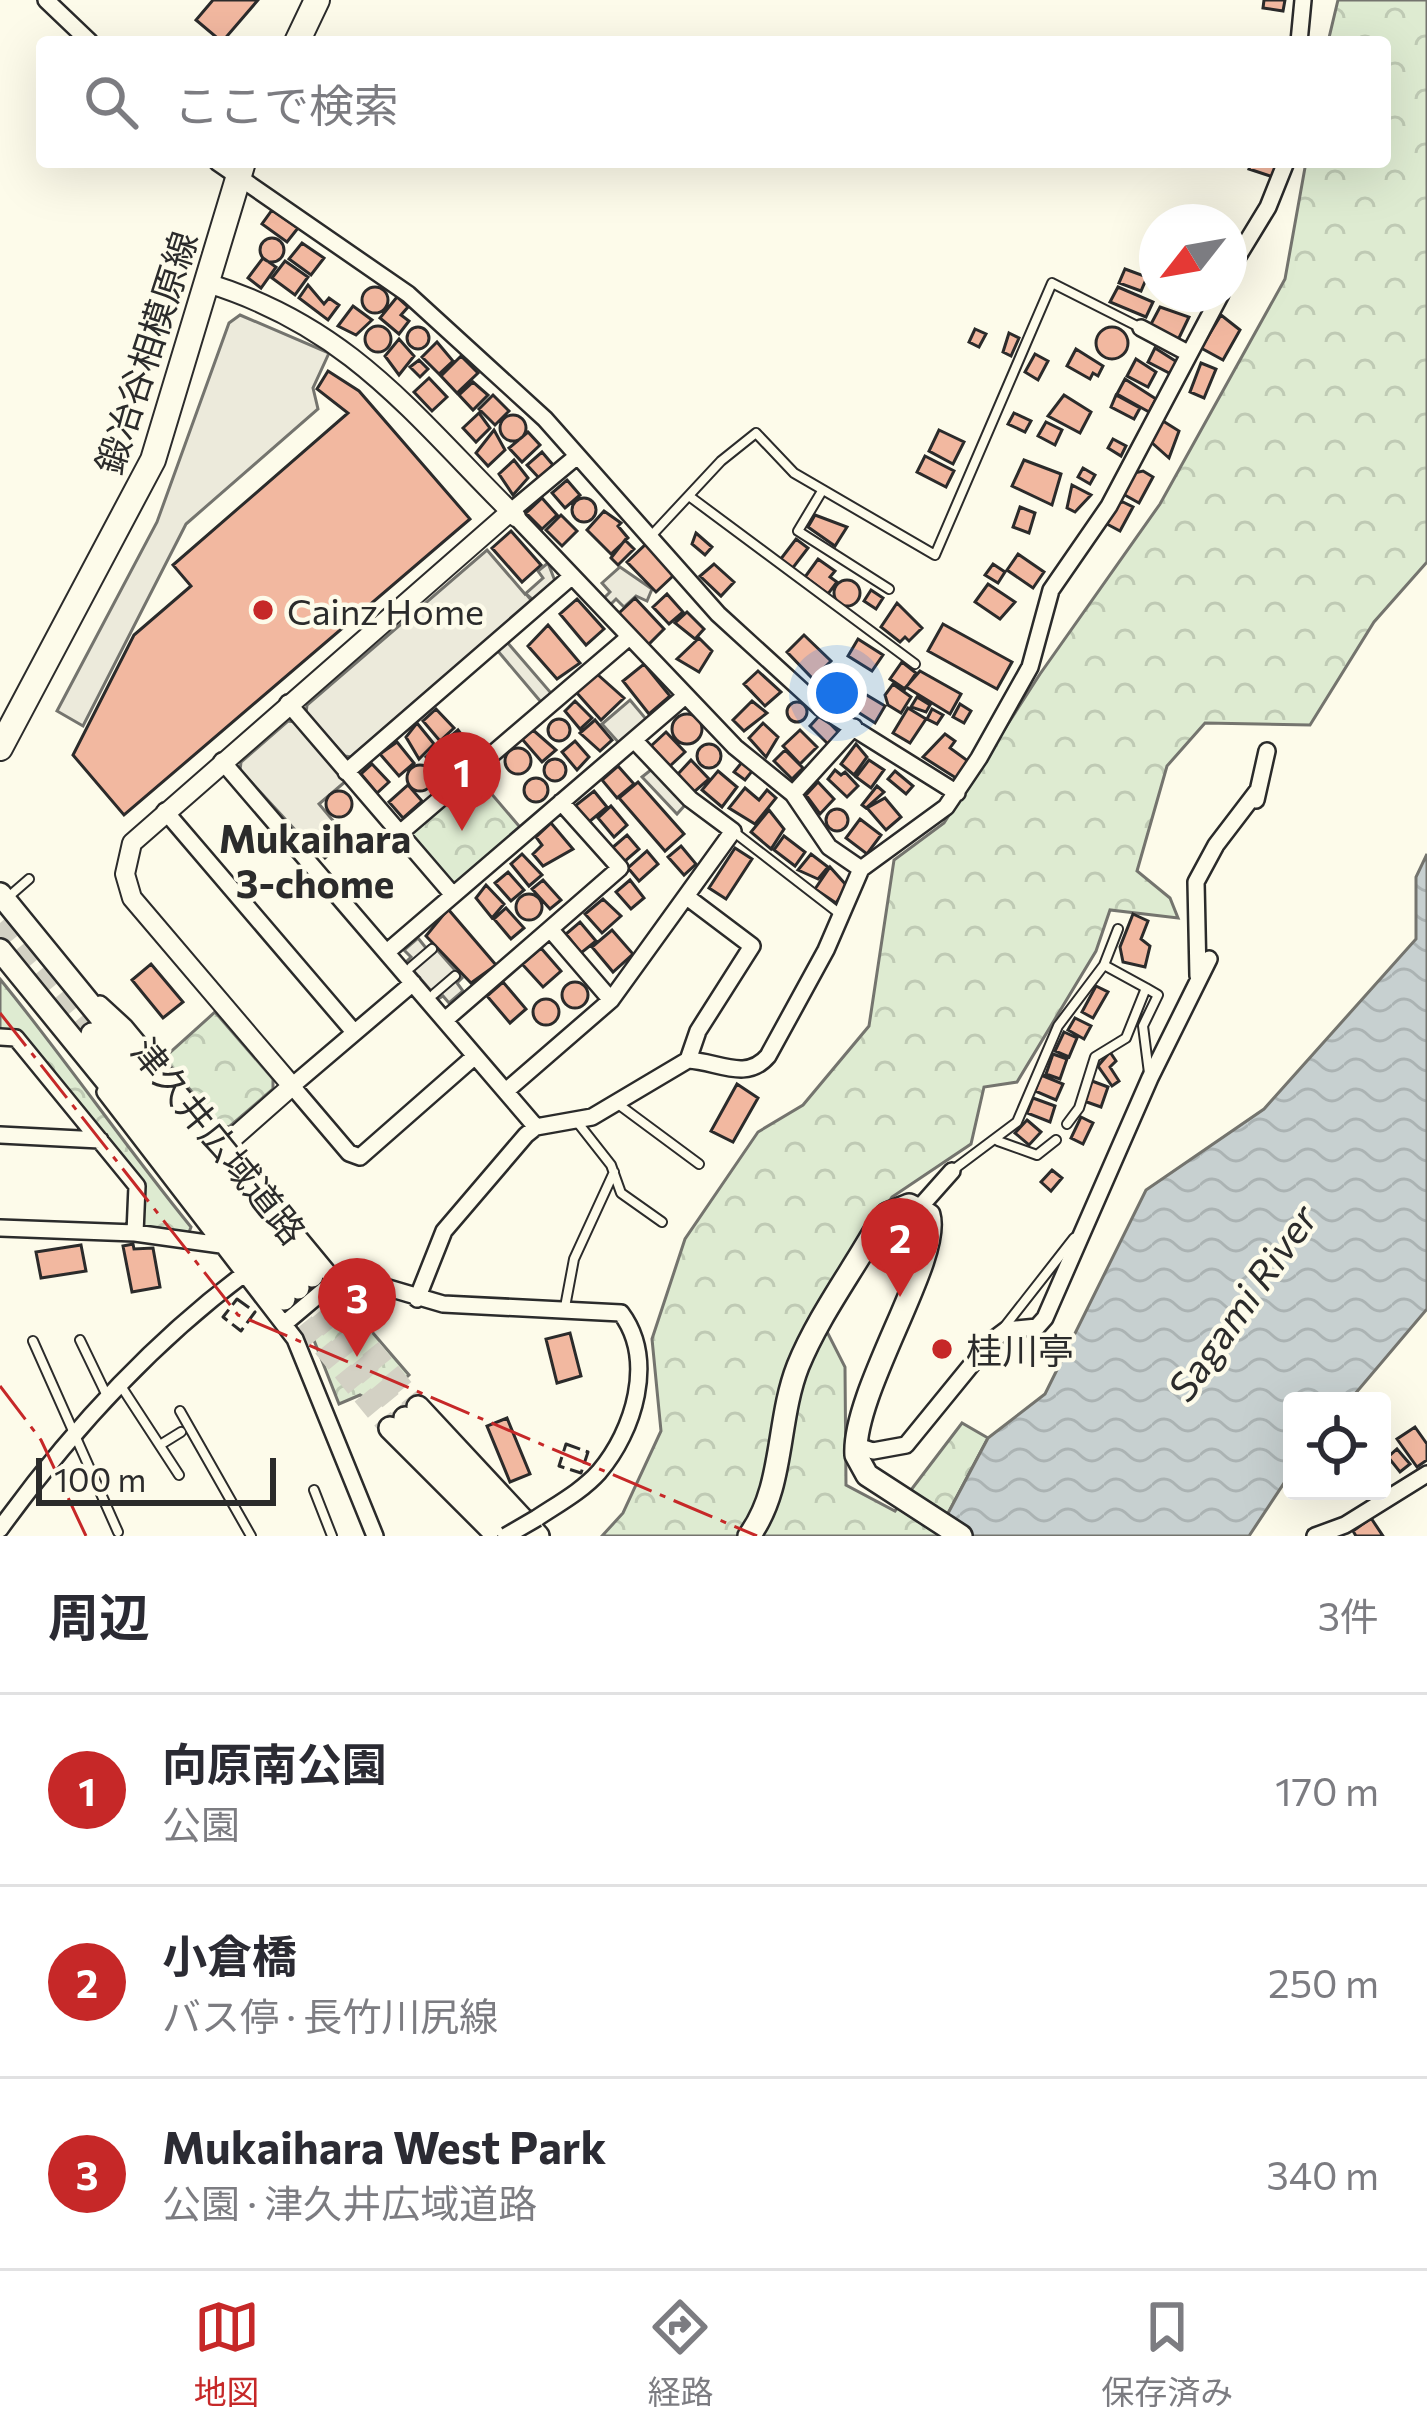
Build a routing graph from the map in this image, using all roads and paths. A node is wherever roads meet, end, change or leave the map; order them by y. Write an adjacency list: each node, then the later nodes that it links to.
1 (46, 0): 4 (street)
2 (316, 0): 5 (main road)
3 (1303, 0): 6 (street)
4 (84, 36)
5 (300, 36)
6 (1300, 36)
7 (232, 168): 10 (main road, 鍛冶谷相模原線); 14 (street)
8 (1284, 168): 9 (street)
9 (1247, 241)
10 (207, 283): 17 (street); 27 (main road, 鍛冶谷相模原線)
11 (1211, 312): 13 (street)
12 (1141, 328): 13 (street); 15 (lane)
13 (1188, 353): 32 (street)
14 (576, 457): 17 (street); 18 (street)
15 (822, 491): 16 (lane); 20 (lane)
16 (689, 496): 18 (lane); 22 (lane)
17 (513, 515): 19 (street); 24 (street)
18 (652, 535): 25 (street)
19 (571, 578): 21 (street); 30 (street)
20 (889, 589)
21 (628, 638): 23 (street); 38 (street)
22 (915, 664)
23 (685, 696): 26 (street); 33 (street)
24 (287, 704): 29 (street); 30 (street)
25 (854, 728): 32 (street); 33 (street)
26 (634, 740): 34 (street); 37 (street)
27 (0, 748)
28 (1267, 751): 31 (street)
29 (222, 761): 35 (street); 49 (street)
30 (346, 772): 38 (street)
31 (1258, 790): 36 (street); 55 (street)
32 (957, 793): 39 (street)
33 (794, 794): 39 (street)
34 (561, 802): 41 (street); 45 (street)
35 (165, 811): 60 (street); 66 (street)
36 (1253, 812)
37 (733, 831): 43 (street); 44 (lane)
38 (399, 833): 41 (street)
39 (861, 869): 44 (street)
40 (29, 879): 42 (lane)
41 (453, 895): 49 (street)
42 (2, 897): 52 (main road)
43 (687, 897): 58 (street); 64 (street)
44 (842, 915): 64 (street)
45 (550, 929): 58 (street); 59 (street)
46 (1118, 929): 51 (lane)
47 (432, 949): 53 (lane)
48 (0, 950): 61 (main road)
49 (387, 952): 53 (street)
50 (1209, 959): 55 (street)
51 (1104, 965): 56 (lane); 78 (lane)
52 (67, 975): 61 (main road); 79 (street)
53 (412, 975): 59 (street); 60 (street)
54 (455, 976): 57 (lane)
55 (1198, 985): 65 (street)
56 (1146, 988): 65 (lane); 69 (lane)
57 (434, 994)
58 (611, 1000): 67 (street)
59 (445, 1020): 63 (street)
60 (353, 1032): 66 (street)
61 (81, 1035): 89 (street)
62 (0, 1037): 76 (street)
63 (476, 1056): 66 (street); 67 (street)
64 (688, 1060): 68 (street)
65 (1150, 1078): 85 (street)
66 (292, 1086): 79 (street)
67 (506, 1090): 73 (street)
68 (617, 1104): 71 (street); 80 (lane)
69 (1079, 1108): 70 (lane); 72 (lane)
70 (1095, 1113)
71 (578, 1123): 73 (street); 83 (lane)
72 (1067, 1124)
73 (536, 1126): 92 (street)
74 (0, 1135): 76 (street)
75 (686, 1139): 80 (lane)
76 (100, 1140): 88 (street)
77 (1056, 1140): 78 (lane)
78 (998, 1141): 82 (lane)
79 (224, 1146): 91 (street)
80 (678, 1150): 81 (lane)
81 (699, 1164)
82 (952, 1171): 84 (street)
83 (614, 1172): 86 (lane); 93 (lane)
84 (920, 1208): 104 (main road); 117 (main road)
85 (1096, 1208): 95 (lane); 95 (street)
86 (662, 1222)
87 (0, 1228): 88 (street)
88 (135, 1233): 89 (street)
89 (221, 1245): 90 (street)
90 (244, 1274): 94 (street); 98 (street)
91 (334, 1281): 92 (street); 94 (street)
92 (417, 1299): 93 (street)
93 (566, 1306): 111 (street)
94 (284, 1324): 115 (street)
95 (997, 1336): 104 (street)
96 (80, 1340): 99 (lane)
97 (33, 1341): 102 (lane)
98 (120, 1384): 99 (street); 105 (lane)
99 (108, 1398): 102 (street)
100 (180, 1411): 113 (lane)
101 (405, 1418): 109 (main road); 111 (main road); 116 (main road)
102 (75, 1432): 110 (street); 112 (lane)
103 (181, 1432): 105 (lane)
104 (855, 1444): 118 (main road)
105 (160, 1445): 106 (lane)
106 (179, 1474)
107 (1427, 1474): 119 (street)
108 (314, 1490): 114 (lane)
109 (474, 1495): 111 (main road); 116 (main road)
110 (0, 1529)
111 (534, 1530): 116 (street, bridge)
112 (118, 1532)
113 (251, 1536)
114 (332, 1536)
115 (375, 1536)
116 (506, 1536)
117 (749, 1536)
118 (961, 1536)
119 (1315, 1536)

